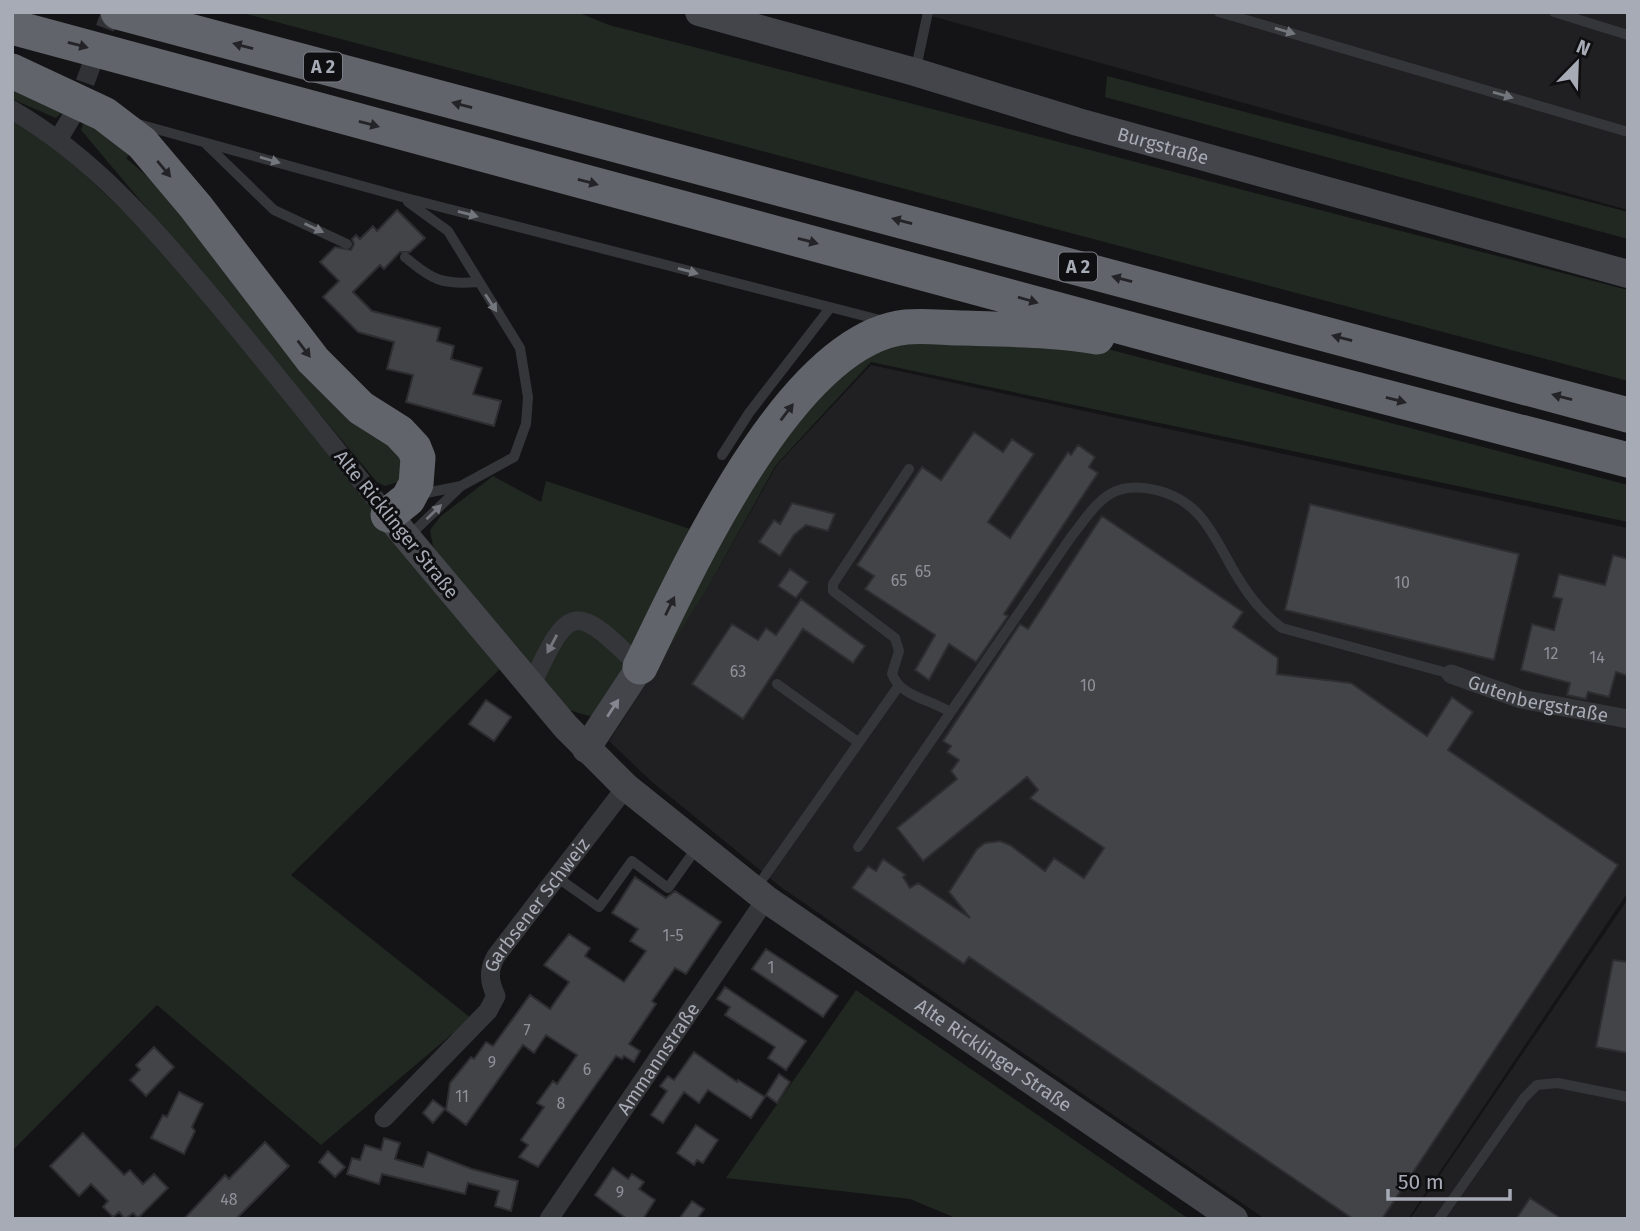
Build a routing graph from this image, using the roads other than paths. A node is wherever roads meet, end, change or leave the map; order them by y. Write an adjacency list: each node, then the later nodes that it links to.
1 (118, 12): 23 (highway, A 2, one-way to 1)
2 (699, 12): 9 (street, Burgstraße)
3 (928, 12): 9 (lane)
4 (1219, 12): 12 (lane, one-way to 12)
5 (1554, 12): 7 (lane)
6 (12, 27): 22 (highway, A 2, one-way to 22)
7 (1628, 35)
8 (12, 71): 11 (highway)
9 (915, 72): 18 (street, Burgstraße)
10 (12, 110): 13 (street, Alte Ricklinger Straße)
11 (89, 114): 13 (street); 14 (lane); 28 (highway, one-way to 28)
12 (1628, 132)
13 (59, 138): 28 (street, Alte Ricklinger Straße)
14 (204, 142): 15 (lane, one-way to 15); 16 (lane, one-way to 16)
15 (402, 197): 19 (lane); 20 (lane, one-way to 20)
16 (347, 244)
17 (405, 257): 19 (lane)
18 (1628, 274)
19 (478, 282): 27 (lane, one-way to 27)
20 (830, 308): 21 (lane); 24 (lane)
21 (905, 327): 22 (highway); 29 (highway, one-way to 21)
22 (1259, 364): 25 (highway, A 2, one-way to 25)
23 (1628, 415)
24 (722, 455)
25 (1628, 460)
26 (909, 470): 33 (lane)
27 (461, 486): 28 (lane, one-way to 27); 28 (lane)
28 (401, 517): 32 (street, Alte Ricklinger Straße)
29 (640, 667): 32 (street, one-way to 32); 37 (street, one-way to 29)
30 (1451, 674): 34 (lane); 35 (street, Gutenbergstraße)
31 (778, 684): 36 (lane)
32 (531, 686): 37 (street, Alte Ricklinger Straße)
33 (898, 687): 34 (lane); 36 (lane)
34 (950, 712): 40 (lane)
35 (1628, 719)
36 (858, 742): 42 (lane)
37 (586, 749): 38 (street, Alte Ricklinger Straße)
38 (626, 787): 39 (street, Alte Ricklinger Straße); 41 (street, Garbsener Schweiz)
39 (698, 845): 41 (lane); 42 (street, Alte Ricklinger Straße)
40 (858, 847)
41 (558, 877): 44 (street, Garbsener Schweiz)
42 (760, 894): 45 (street, Ammannstraße); 46 (street, Alte Ricklinger Straße)
43 (1628, 1097): 47 (lane)
44 (384, 1118)
45 (549, 1219)
46 (1234, 1219)
47 (1439, 1219)

